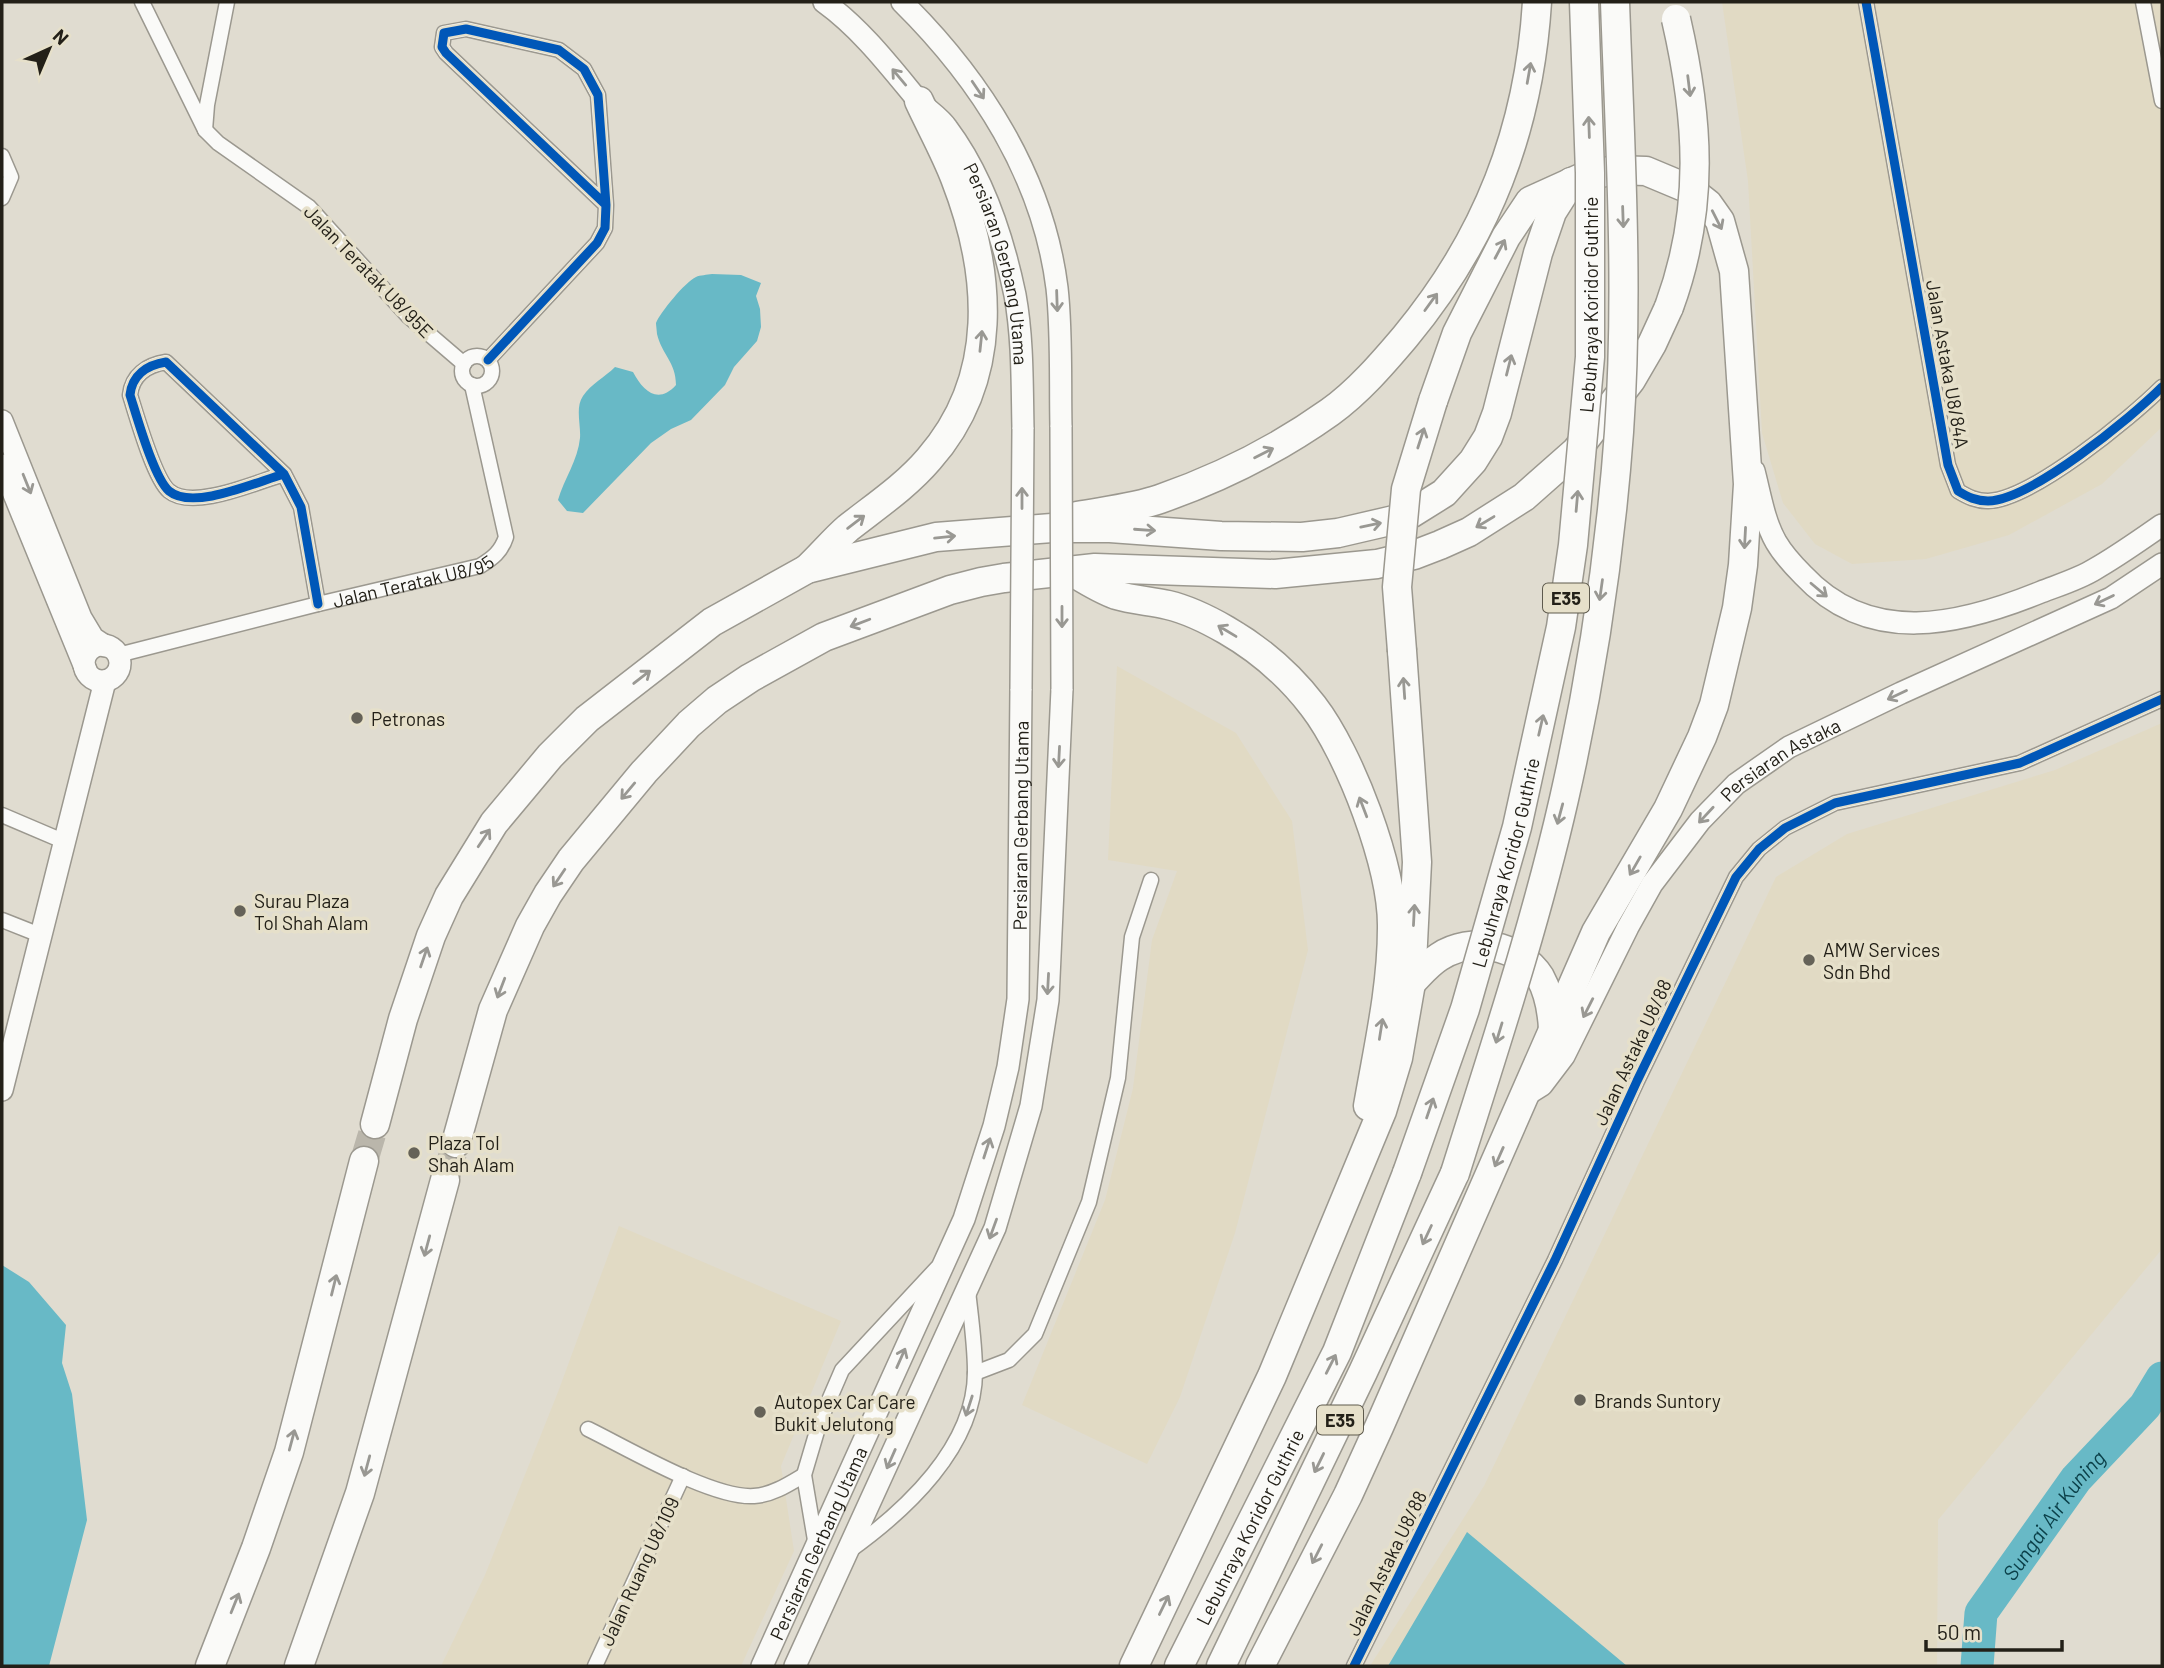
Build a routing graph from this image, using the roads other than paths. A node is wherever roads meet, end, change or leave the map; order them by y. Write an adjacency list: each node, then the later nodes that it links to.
1 (142, 2): 13 (street, Jalan Teratak U8/95E)
2 (227, 2): 13 (street)
3 (824, 2): 11 (main road, Persiaran Gerbang Utama, one-way to 3)
4 (902, 2): 51 (main road, Persiaran Gerbang Utama, one-way to 51, bridge)
5 (1537, 2): 27 (highway, one-way to 5)
6 (1584, 2): 64 (highway, Lebuhraya Koridor Guthrie / E35, one-way to 6, bridge)
7 (1615, 2): 65 (highway, Lebuhraya Koridor Guthrie / E35, one-way to 65, bridge)
8 (1866, 2): 21 (street, Jalan Astaka U8/84A)
9 (2143, 2): 12 (street)
10 (1674, 10): 30 (highway, one-way to 30, bridge)
11 (919, 101): 29 (highway, one-way to 11); 50 (main road, Persiaran Gerbang Utama, one-way to 11, bridge)
12 (2162, 101)
13 (205, 130): 19 (street, Jalan Teratak U8/95E)
14 (2, 156): 16 (street)
15 (1571, 183): 23 (highway, one-way to 23); 27 (highway, one-way to 15); 41 (highway, one-way to 15, bridge)
16 (2, 198)
17 (606, 205): 17 (street); 18 (street)
18 (488, 360): 19 (street); 20 (street)
19 (464, 364): 20 (street)
20 (471, 385): 31 (street, Jalan Teratak U8/95)
21 (2162, 387)
22 (2, 421): 32 (main road, one-way to 32)
23 (1746, 445): 26 (main road, one-way to 26); 42 (highway, one-way to 42)
24 (2, 465): 33 (main road)
25 (284, 474): 25 (street); 31 (street)
26 (2162, 525)
27 (1052, 528): 29 (highway, one-way to 27)
28 (2162, 564): 44 (main road, Persiaran Astaka, one-way to 44)
29 (807, 569): 45 (highway, one-way to 29)
30 (1069, 570): 46 (highway, one-way to 46); 48 (highway, one-way to 30)
31 (318, 604): 32 (street, Jalan Teratak U8/95)
32 (111, 651): 33 (main road); 34 (main road)
33 (86, 670): 34 (main road)
34 (104, 681): 37 (main road)
35 (2162, 699): 67 (street, Jalan Astaka U8/88)
36 (2, 815): 37 (street)
37 (63, 841): 40 (main road)
38 (1151, 880): 52 (street)
39 (2, 920): 40 (street)
40 (40, 935): 43 (main road)
41 (1411, 983): 42 (highway); 48 (highway)
42 (1553, 1029): 44 (highway)
43 (2, 1090)
44 (1526, 1095): 66 (highway, one-way to 66)
45 (375, 1124)
46 (456, 1143)
47 (364, 1161): 58 (highway, one-way to 47)
48 (1357, 1169): 63 (highway, one-way to 48)
49 (445, 1180): 59 (highway, one-way to 59)
50 (946, 1258): 54 (street); 56 (main road, Persiaran Gerbang Utama, one-way to 50)
51 (968, 1290): 52 (street); 57 (main road, Persiaran Gerbang Utama, one-way to 57)
52 (975, 1373): 57 (street, one-way to 57)
53 (588, 1429): 55 (street, Jalan Ruang U8/109)
54 (804, 1475): 55 (street, Jalan Ruang U8/109); 56 (street)
55 (683, 1476): 60 (street, Jalan Ruang U8/109)
56 (816, 1547): 61 (main road, Persiaran Gerbang Utama)
57 (849, 1551): 62 (main road, Persiaran Gerbang Utama)
58 (209, 1666)
59 (299, 1666)
60 (595, 1666)
61 (762, 1666)
62 (795, 1666)
63 (1134, 1666)
64 (1179, 1666)
65 (1221, 1666)
66 (1260, 1666)
67 (1354, 1666)

